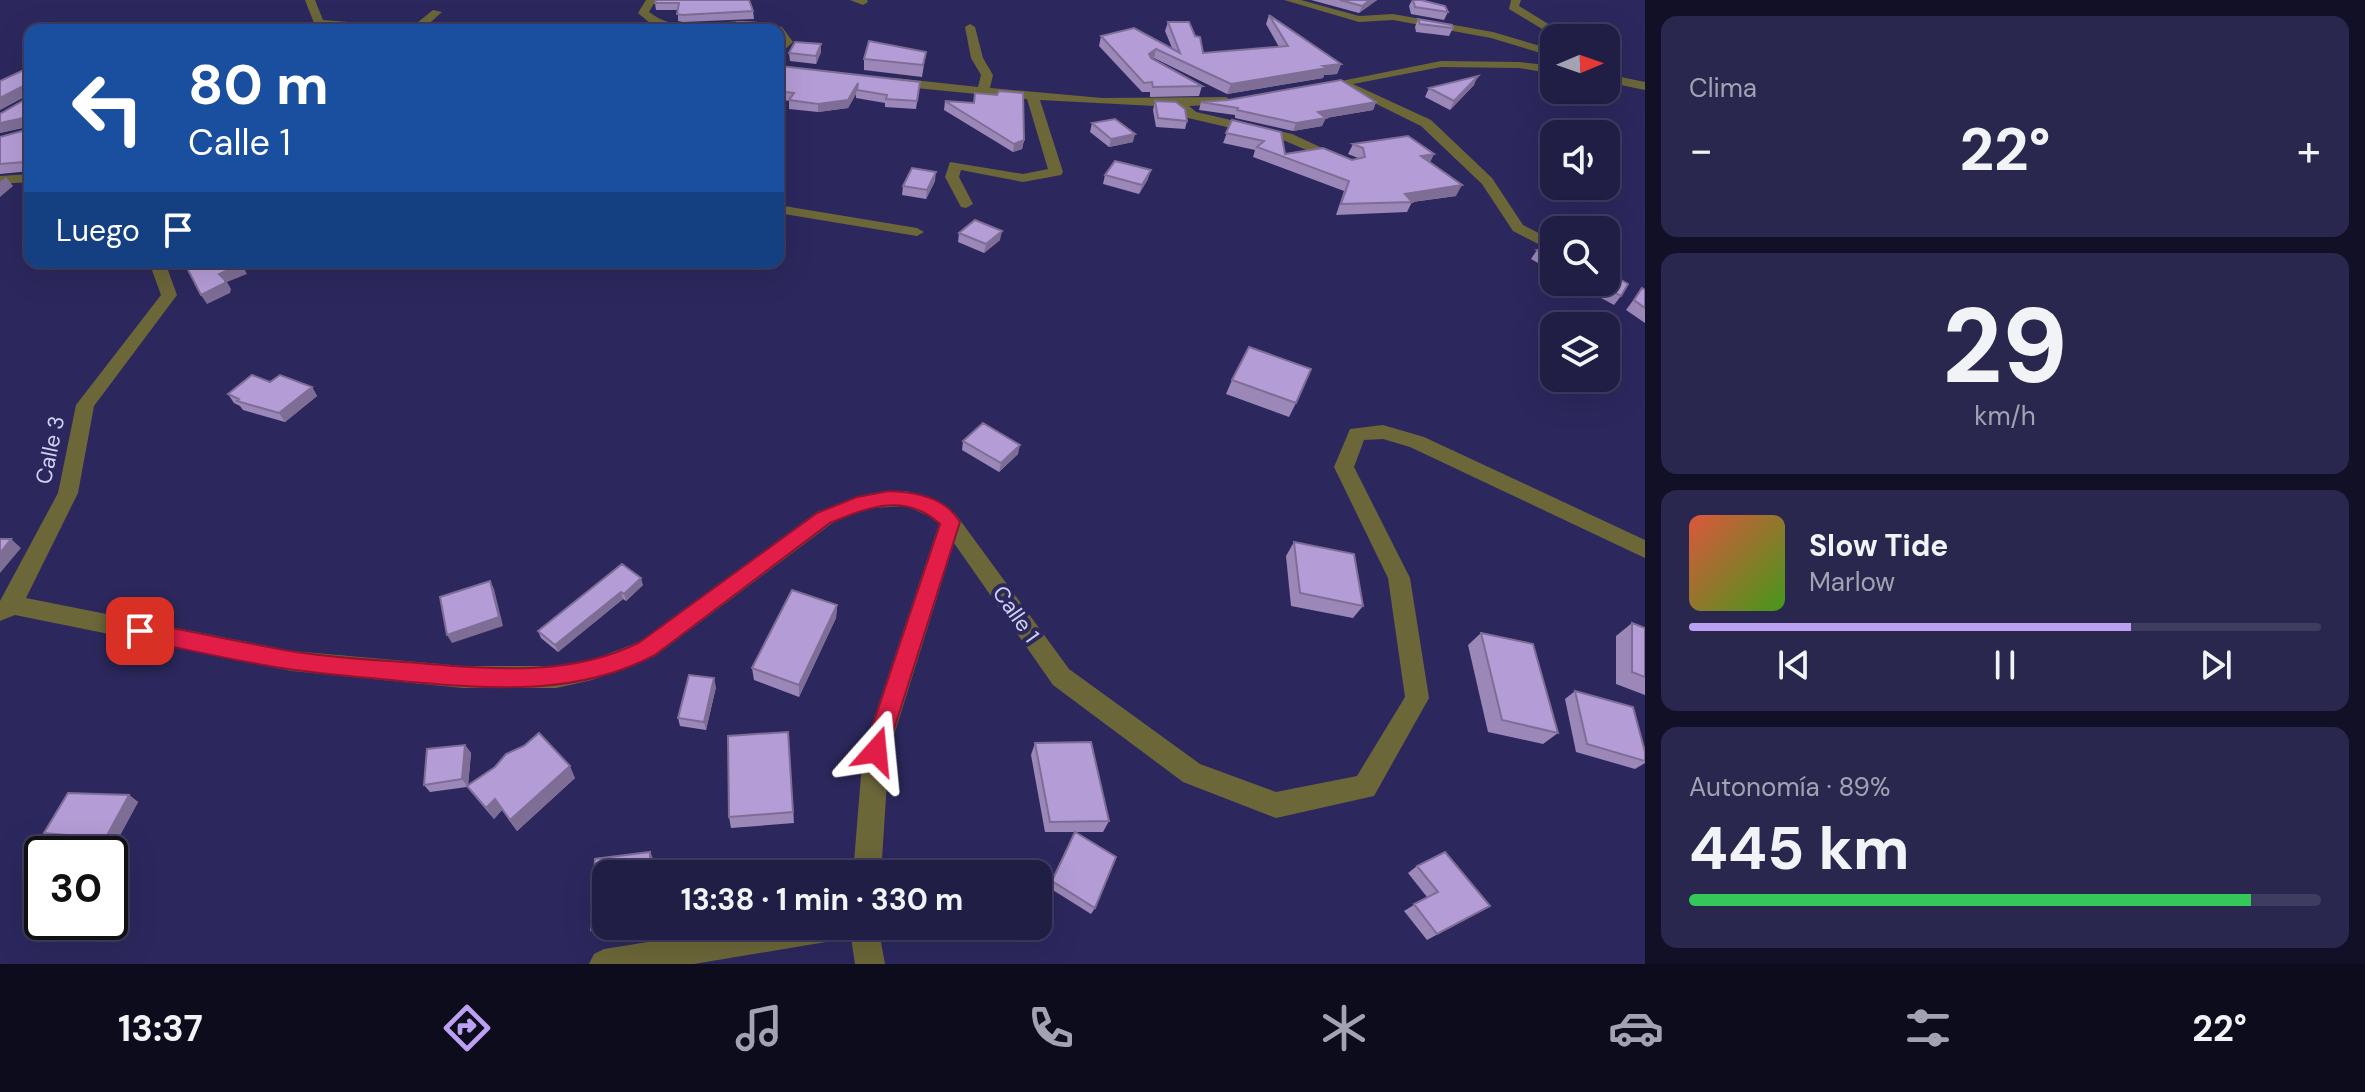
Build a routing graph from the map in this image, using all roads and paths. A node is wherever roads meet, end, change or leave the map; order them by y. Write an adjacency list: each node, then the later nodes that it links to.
1 (310, 0): 6 (street)
2 (651, 0): 8 (street)
3 (1289, 0): 11 (street)
4 (1516, 0): 9 (street)
5 (437, 12): 7 (street)
6 (332, 24)
7 (420, 24)
8 (655, 24)
9 (1542, 24)
10 (970, 27): 19 (street)
11 (1540, 50)
12 (1540, 69): 15 (street)
13 (1620, 80): 17 (street)
14 (883, 81): 19 (street)
15 (1342, 83): 18 (street); 30 (street)
16 (1195, 85): 22 (street)
17 (1645, 86)
18 (1298, 90)
19 (983, 91): 20 (street)
20 (1032, 96): 23 (street); 27 (street)
21 (1240, 99): 22 (street)
22 (1225, 101): 23 (street)
23 (1178, 104): 24 (street)
24 (1352, 164)
25 (24, 178): 26 (street)
26 (0, 180)
27 (966, 204)
28 (784, 210): 29 (street)
29 (917, 232)
30 (1540, 240)
31 (159, 268): 34 (street, Calle 3)
32 (950, 522): 33 (street, Calle 1); 34 (street, Calle 1); 35 (street)
33 (1645, 550)
34 (6, 609)
35 (868, 860)
36 (752, 940): 38 (street)
37 (866, 940): 39 (street)
38 (604, 964)
39 (870, 964)

